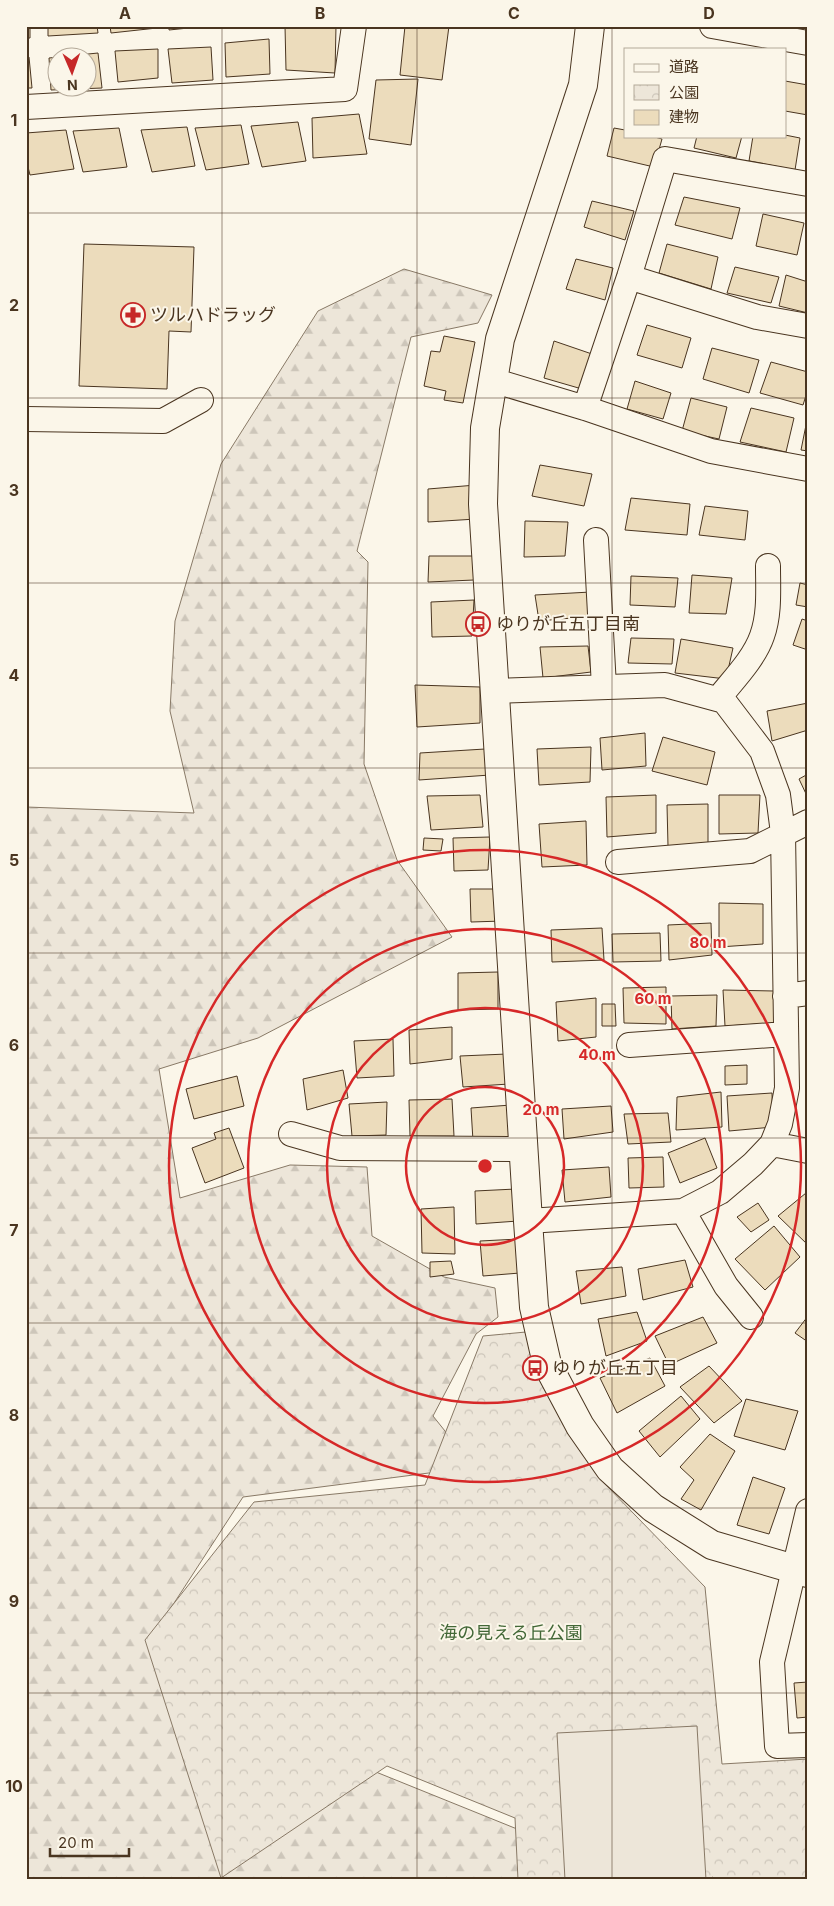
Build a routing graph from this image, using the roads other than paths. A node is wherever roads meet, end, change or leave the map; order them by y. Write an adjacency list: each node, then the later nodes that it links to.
1 (354, 26): 5 (street)
2 (590, 26): 9 (street)
3 (712, 26): 4 (street)
4 (808, 43)
5 (26, 107)
6 (808, 184): 7 (street)
7 (629, 277): 8 (street); 11 (street)
8 (808, 326)
9 (492, 380): 11 (street); 17 (street)
10 (201, 400): 12 (street)
11 (585, 408): 13 (street)
12 (26, 419)
13 (808, 469)
14 (596, 540): 16 (street)
15 (768, 566): 18 (street)
16 (604, 687): 17 (street); 18 (street)
17 (494, 690): 27 (street)
18 (718, 699): 20 (street)
19 (808, 822): 20 (street)
20 (783, 833): 21 (street); 22 (street)
21 (618, 862)
22 (796, 994): 23 (street)
23 (786, 1034): 24 (street); 26 (street)
24 (629, 1045)
25 (291, 1134): 27 (street)
26 (772, 1144): 28 (street); 29 (street)
27 (522, 1148): 30 (street)
28 (808, 1151)
29 (683, 1211): 30 (street); 31 (street)
30 (528, 1221): 33 (street)
31 (751, 1317)
32 (808, 1511): 33 (street)
33 (801, 1571): 34 (street)
34 (808, 1745)

